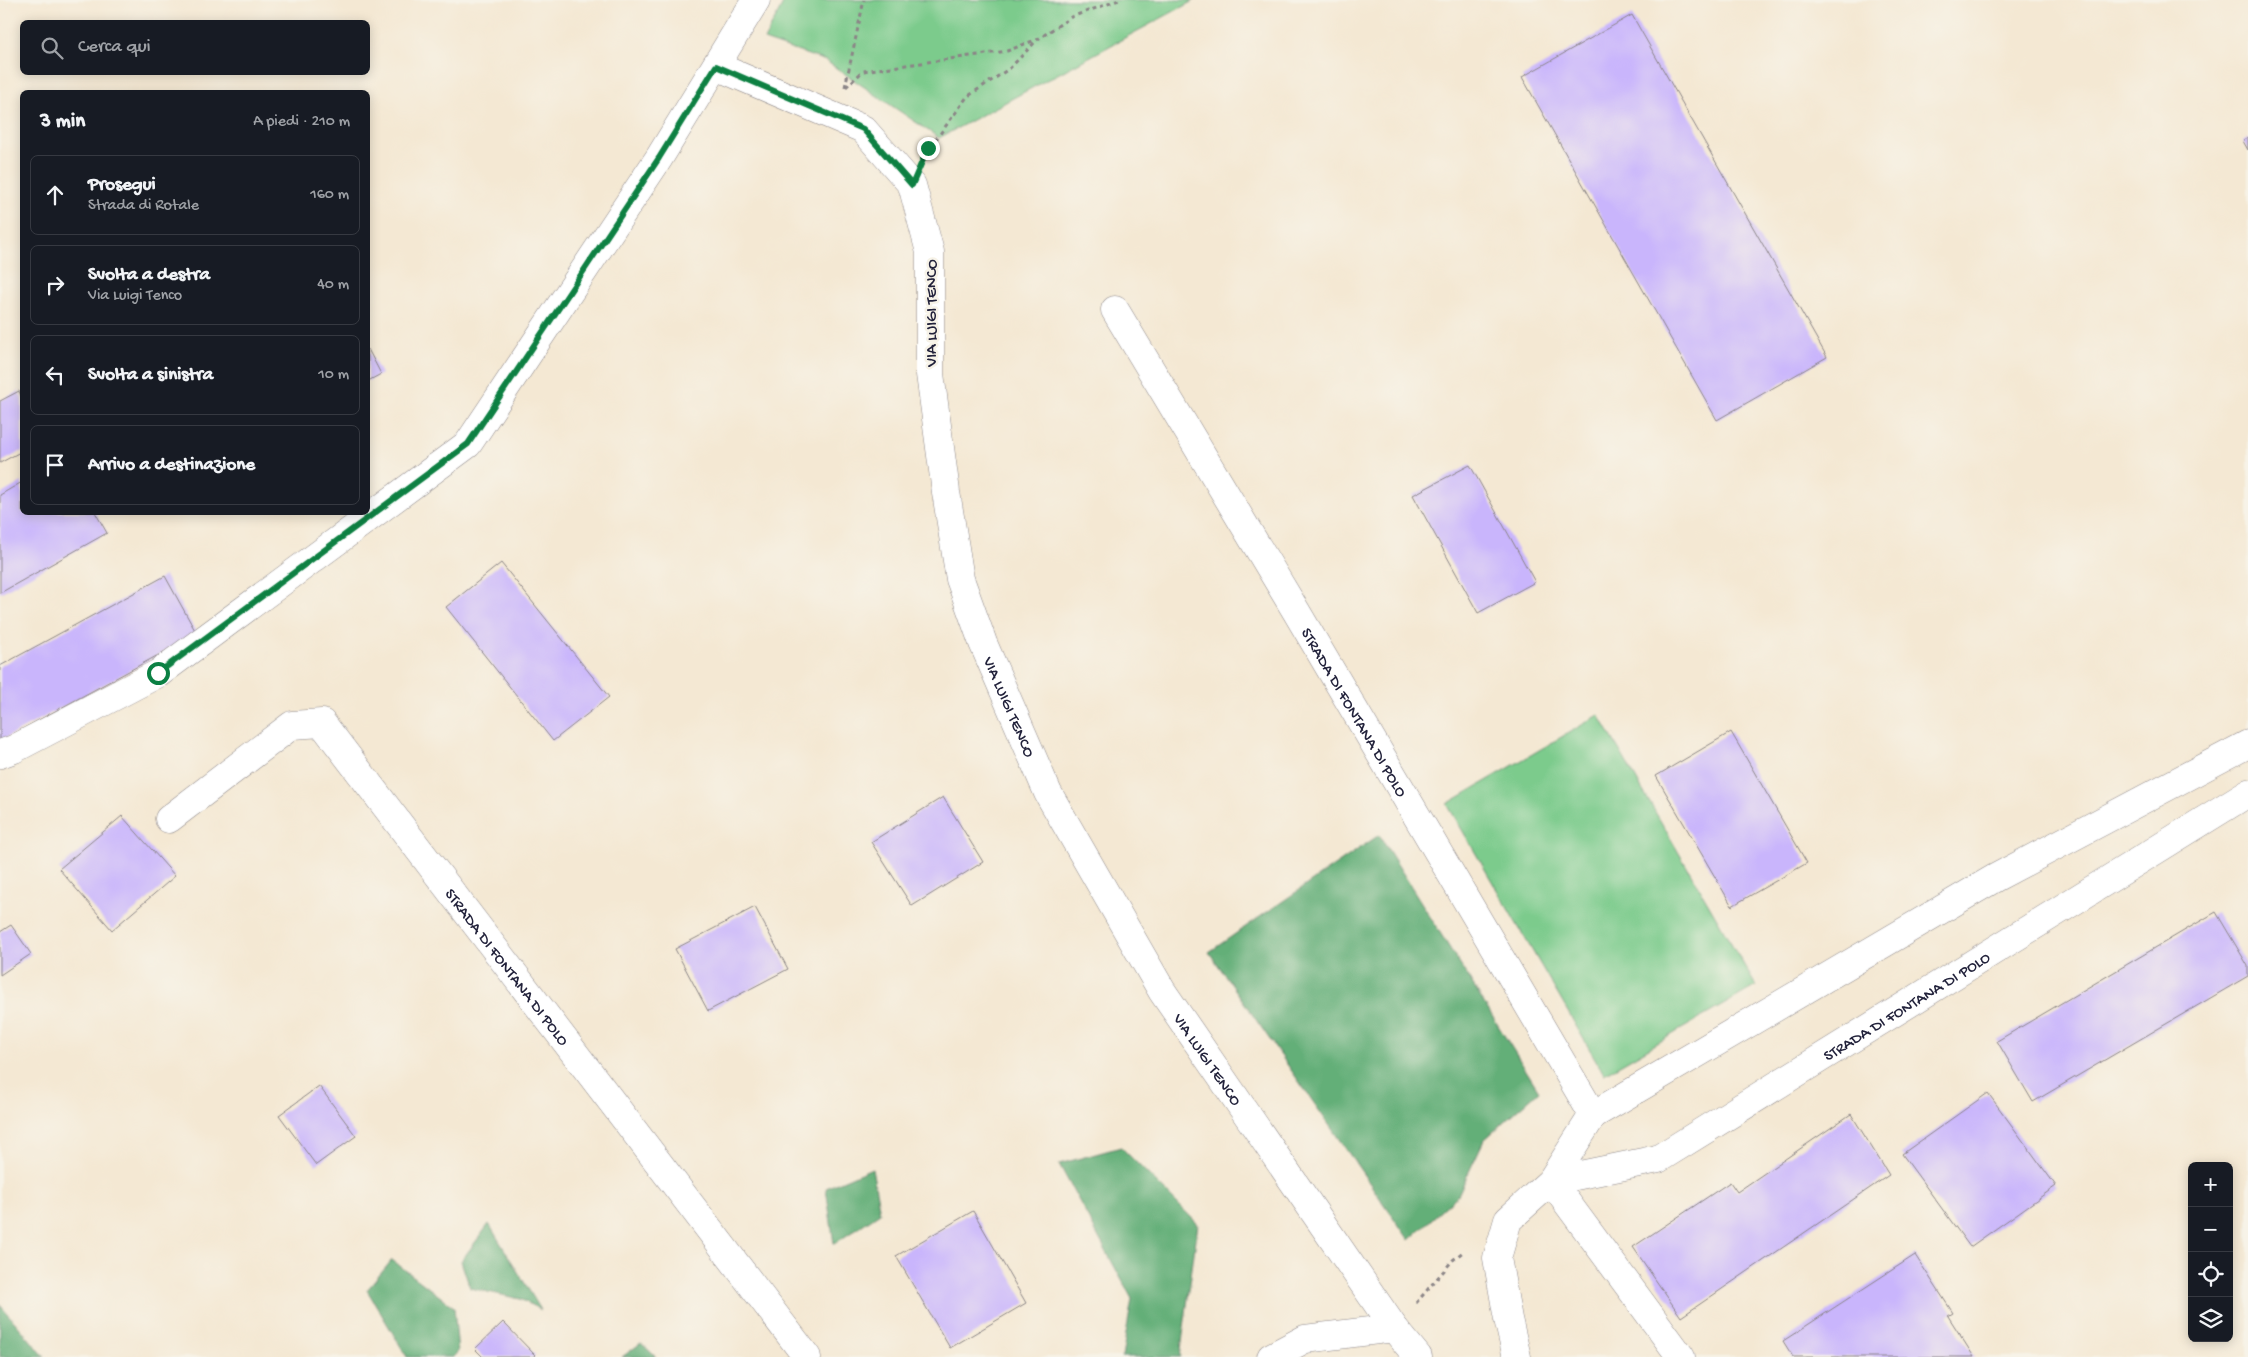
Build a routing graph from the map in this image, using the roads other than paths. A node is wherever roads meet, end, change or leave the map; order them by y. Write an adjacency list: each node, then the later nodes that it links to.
1 (756, 0): 2 (street)
2 (716, 66): 5 (street); 10 (street, VIA LUIGI TENCO)
3 (1115, 310): 8 (street, STRADA DI FONTANA DI POLO)
4 (2248, 744): 8 (street)
5 (0, 754)
6 (2248, 793): 9 (street, STRADA DI FONTANA DI POLO)
7 (169, 819): 11 (street, STRADA DI FONTANA DI POLO)
8 (1593, 1114): 9 (street)
9 (1550, 1181): 14 (street); 15 (street)
10 (1394, 1328): 12 (street); 13 (street, VIA LUIGI TENCO)
11 (807, 1357)
12 (1272, 1357)
13 (1418, 1357)
14 (1517, 1357)
15 (1681, 1357)

